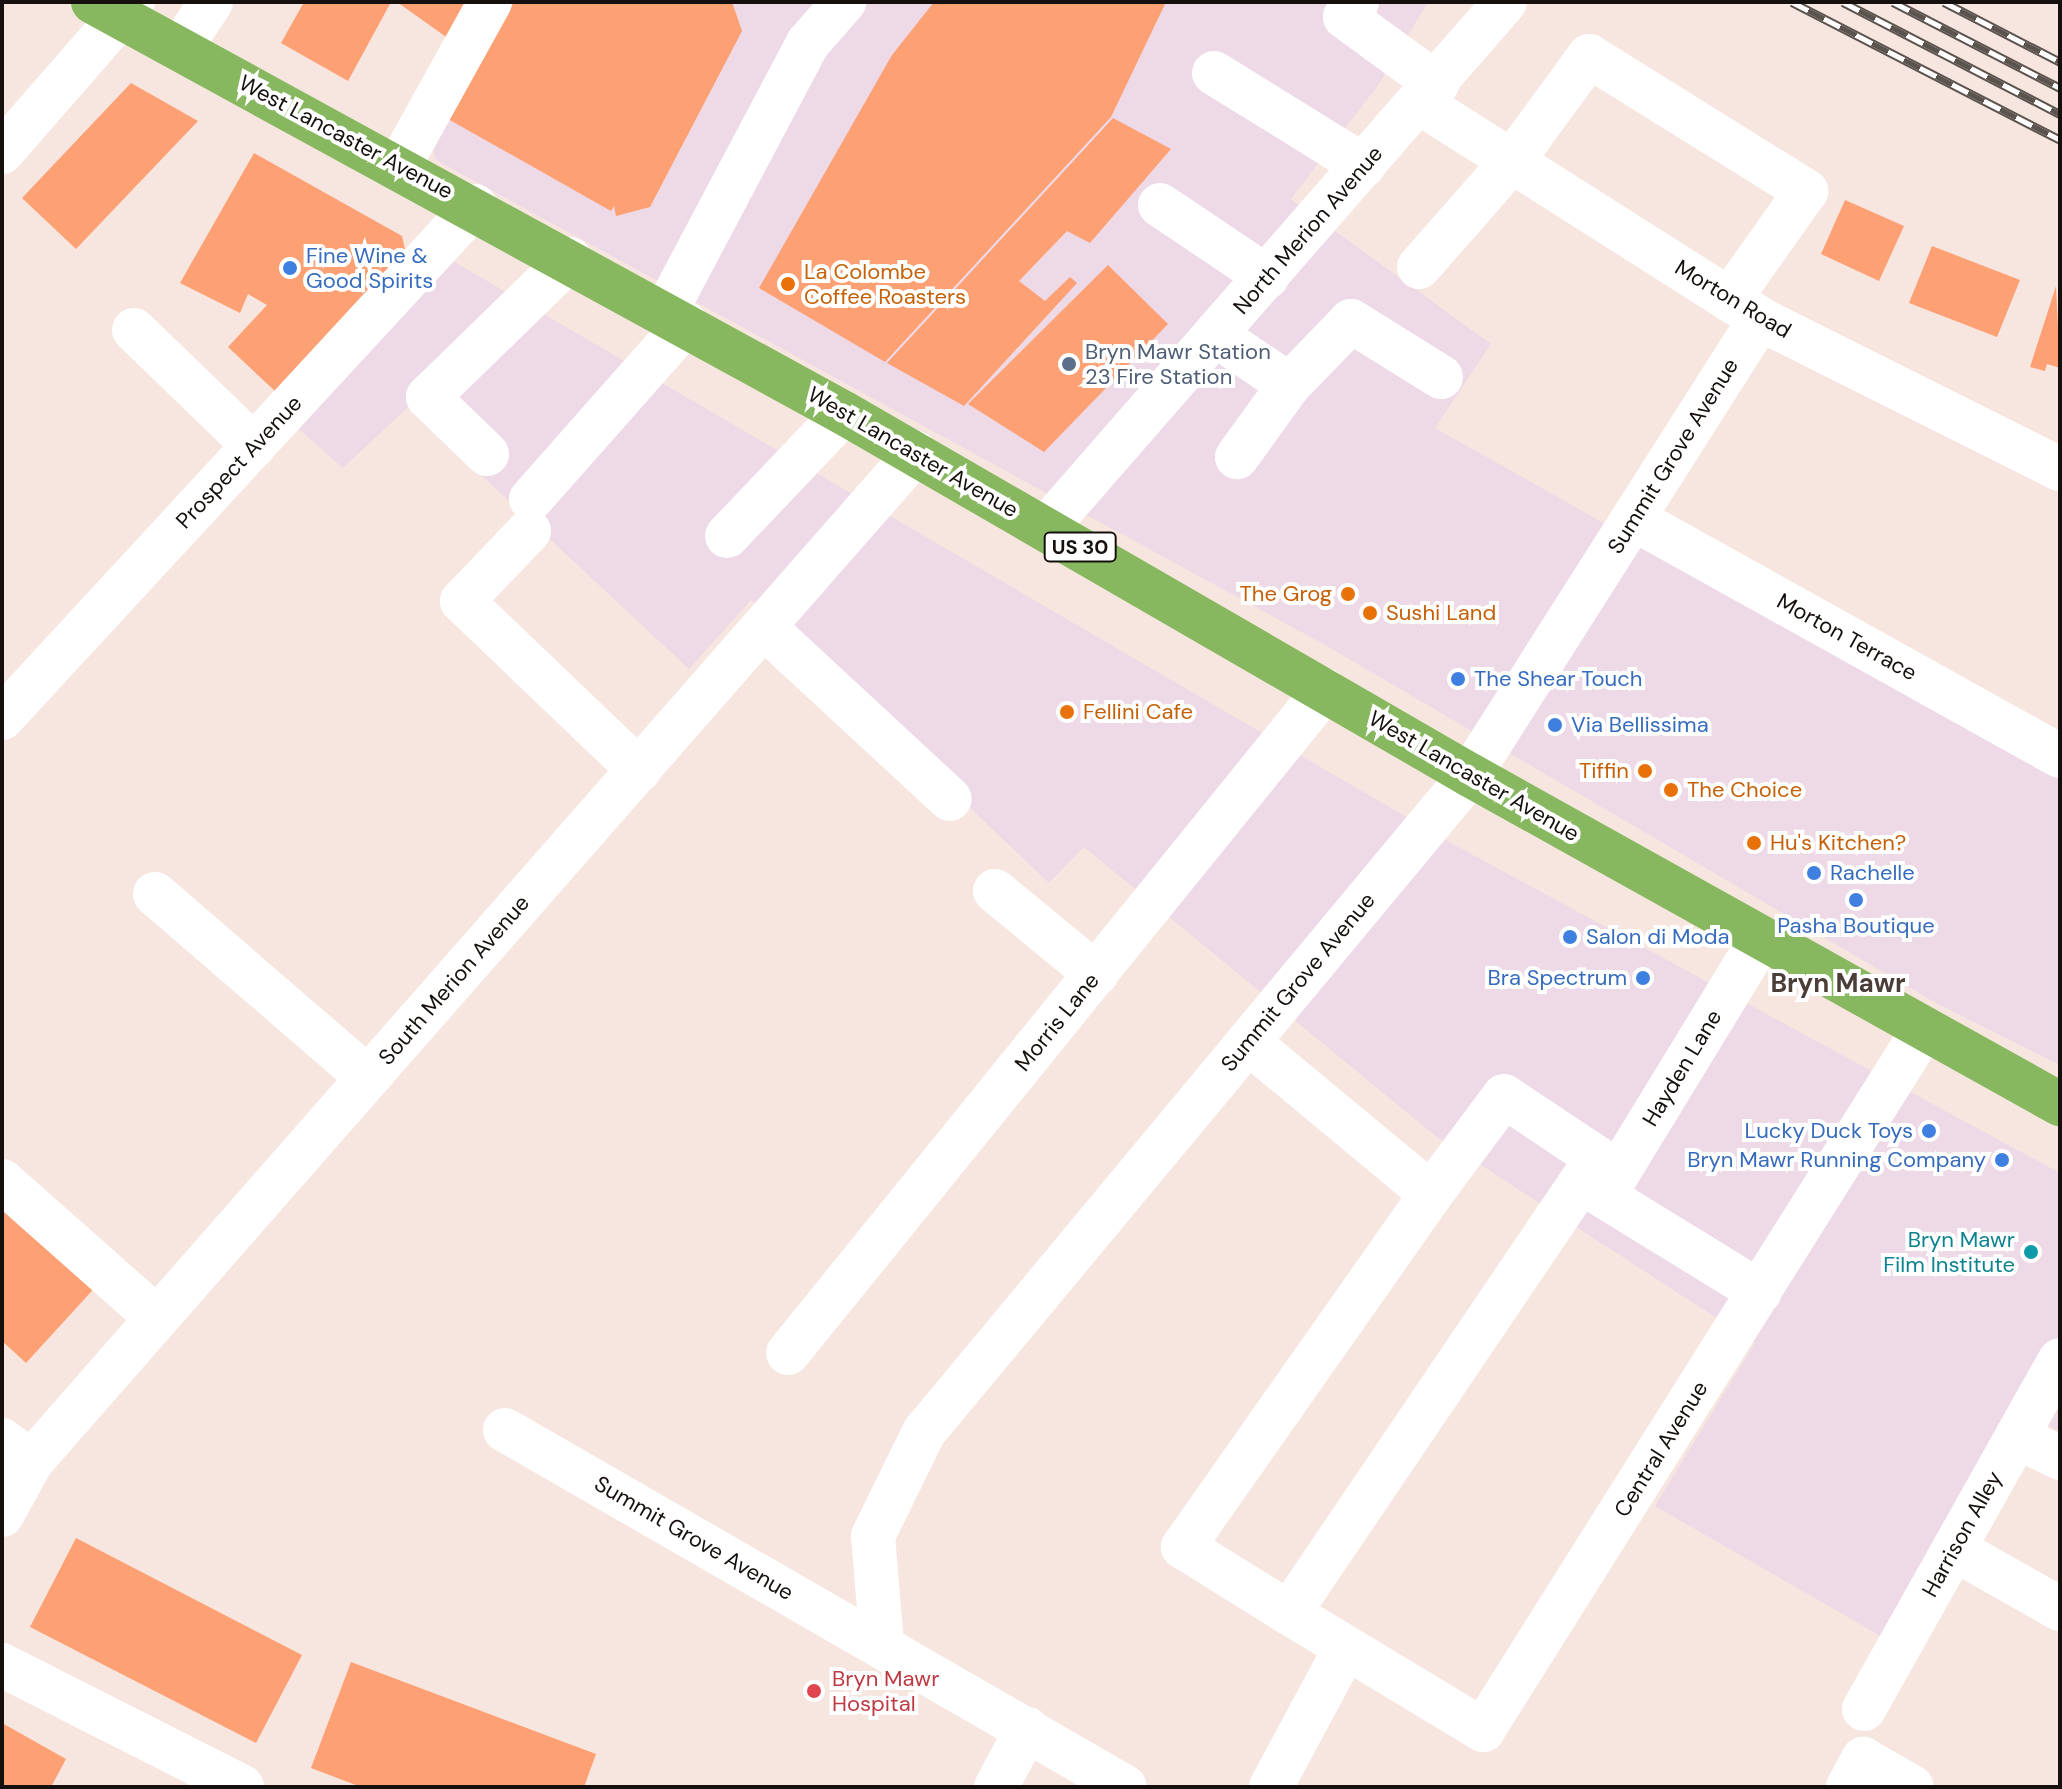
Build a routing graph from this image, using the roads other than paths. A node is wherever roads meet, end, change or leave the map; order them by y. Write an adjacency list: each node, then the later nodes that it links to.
1 (211, 2): 7 (street)
2 (490, 2): 12 (street)
3 (844, 2): 20 (street)
4 (1505, 2): 9 (street, North Merion Avenue)
5 (1340, 7): 9 (street, Morton Road)
6 (117, 8): 7 (highway, West Lancaster Avenue / US 30); 10 (street)
7 (180, 49): 12 (highway, West Lancaster Avenue / US 30)
8 (1214, 73): 13 (street)
9 (1428, 93): 11 (street, Morton Road); 13 (street, North Merion Avenue)
10 (2, 152)
11 (1513, 160): 17 (street); 19 (street, Morton Road); 19 (street, Summit Grove Avenue)
12 (399, 166): 15 (highway, West Lancaster Avenue / US 30)
13 (1364, 166): 18 (street, North Merion Avenue)
14 (1160, 205): 18 (street)
15 (475, 206): 16 (highway, West Lancaster Avenue / US 30); 26 (street, Prospect Avenue)
16 (570, 259): 20 (highway, West Lancaster Avenue / US 30); 28 (street)
17 (1419, 267)
18 (1267, 277): 22 (street, North Merion Avenue)
19 (1745, 310): 30 (street, Morton Road); 31 (street, Summit Grove Avenue)
20 (676, 318): 25 (highway, West Lancaster Avenue / US 30); 38 (street)
21 (134, 330): 26 (street)
22 (1216, 335): 24 (street); 32 (street, North Merion Avenue)
23 (1441, 377): 24 (street)
24 (1289, 385): 29 (street)
25 (844, 413): 27 (highway, West Lancaster Avenue / US 30); 33 (street)
26 (254, 446): 36 (street, Prospect Avenue)
27 (916, 453): 32 (highway, West Lancaster Avenue / US 30); 34 (street, South Merion Avenue)
28 (487, 454)
29 (1237, 457)
30 (2060, 469)
31 (1634, 519): 37 (street, Morton Terrace); 39 (street, Summit Grove Avenue)
32 (1046, 528): 35 (highway, West Lancaster Avenue / US 30)
33 (727, 536)
34 (764, 627): 38 (street, South Merion Avenue); 40 (street)
35 (1325, 690): 39 (highway, West Lancaster Avenue / US 30); 44 (street, Morris Lane)
36 (2, 718)
37 (2060, 756)
38 (639, 770): 47 (street, South Merion Avenue)
39 (1470, 775): 43 (highway, West Lancaster Avenue / US 30); 46 (street, Summit Grove Avenue)
40 (950, 799)
41 (995, 891): 44 (street)
42 (155, 894): 47 (street)
43 (1760, 940): 45 (highway, West Lancaster Avenue / US 30); 50 (street, Hayden Lane)
44 (1096, 974): 54 (street, Morris Lane)
45 (1922, 1032): 48 (highway, West Lancaster Avenue / US 30); 52 (street, Central Avenue)
46 (1248, 1042): 51 (street); 64 (street, Summit Grove Avenue)
47 (368, 1078): 53 (street, South Merion Avenue)
48 (2060, 1104)
49 (2, 1181): 53 (street)
50 (1593, 1189): 51 (street); 52 (street); 63 (street, Hayden Lane)
51 (1431, 1194): 63 (street)
52 (1760, 1292): 65 (street, Central Avenue)
53 (157, 1318): 58 (street, South Merion Avenue)
54 (788, 1353)
55 (2060, 1360): 57 (street, Harrison Alley)
56 (505, 1430): 64 (street, Summit Grove Avenue)
57 (2017, 1437): 59 (street); 61 (street, Harrison Alley)
58 (17, 1451): 60 (street, South Merion Avenue)
59 (2060, 1458)
60 (2, 1515)
61 (1954, 1549): 62 (street); 67 (street, Harrison Alley)
62 (2060, 1609)
63 (1289, 1613): 65 (street)
64 (882, 1645): 68 (street, Summit Grove Avenue)
65 (1345, 1649): 72 (street)
66 (2, 1665): 69 (street)
67 (1864, 1709)
68 (1027, 1729): 70 (street); 71 (street, Summit Grove Avenue)
69 (242, 1787)
70 (996, 1787)
71 (1125, 1787)
72 (1271, 1787)
73 (1848, 1787): 74 (street)
74 (1912, 1787)

